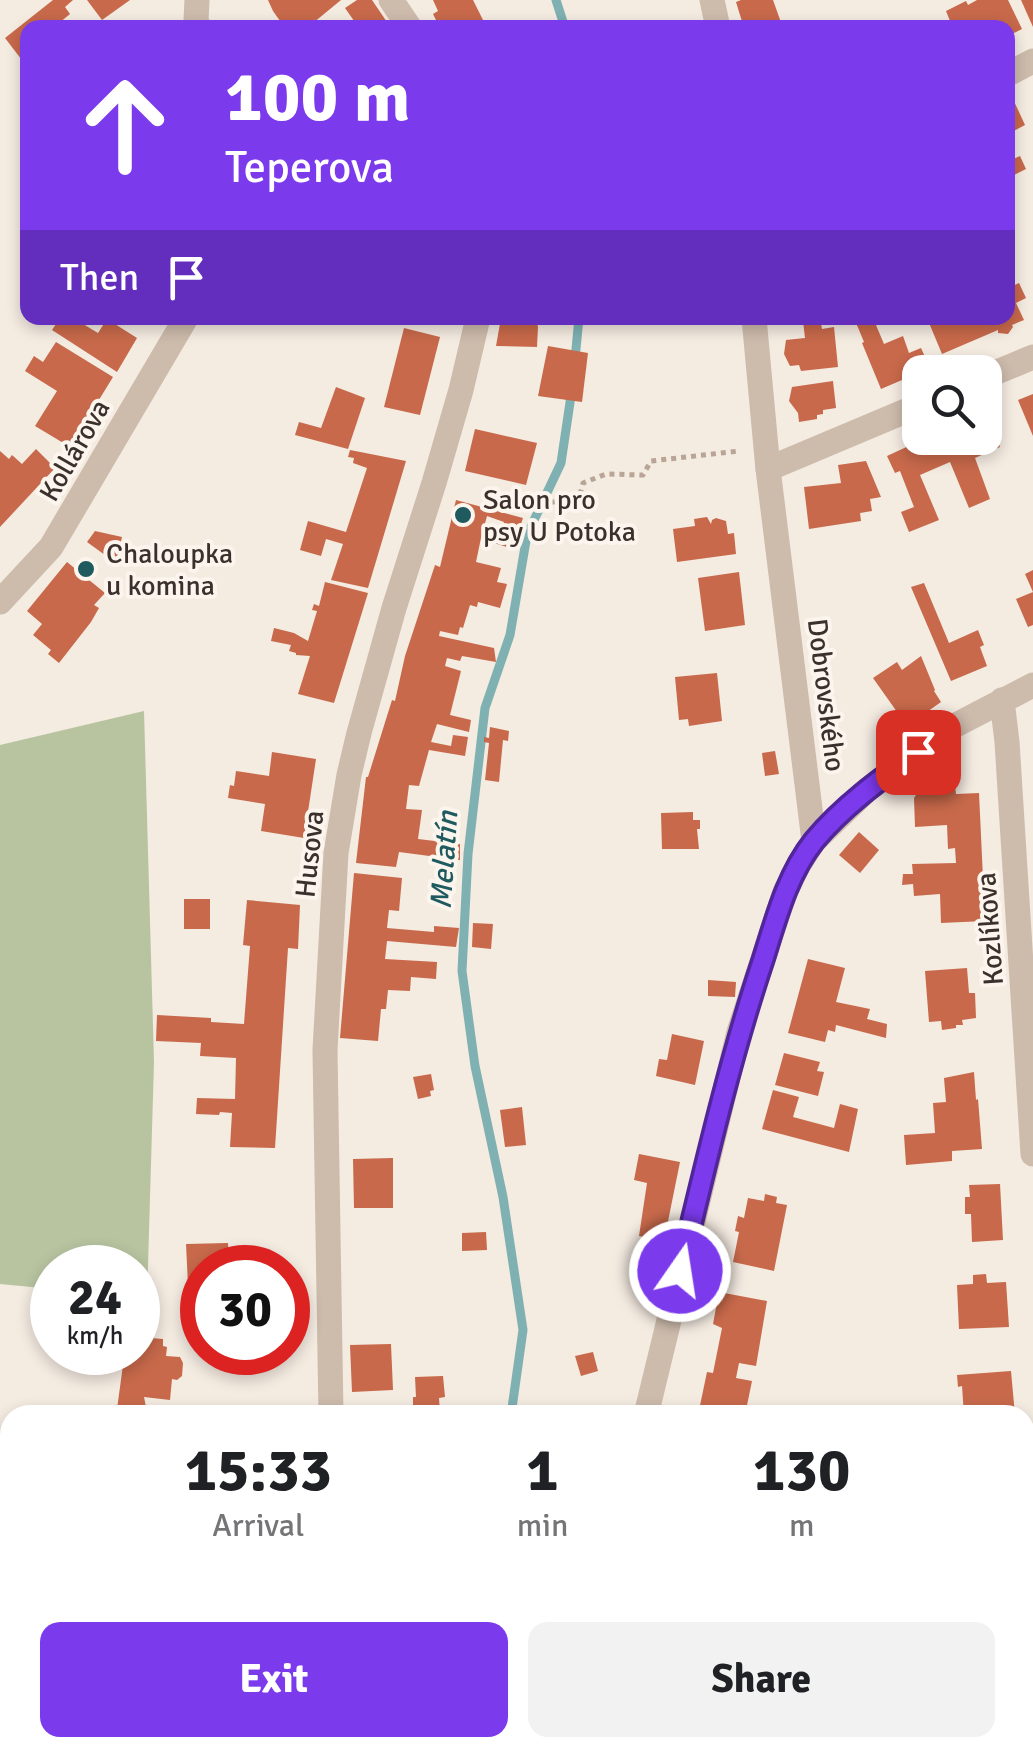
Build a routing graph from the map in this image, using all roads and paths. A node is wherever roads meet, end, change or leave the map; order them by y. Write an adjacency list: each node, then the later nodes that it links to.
1 (182, 325): 9 (street, Kollárova)
2 (476, 325): 14 (street, Husova)
3 (755, 325): 7 (street, Dobrovského)
4 (1033, 357): 5 (street)
5 (1002, 370)
6 (902, 411): 7 (street)
7 (768, 458): 8 (path); 12 (street, Dobrovského)
8 (530, 506)
9 (0, 602)
10 (1033, 685): 11 (street)
11 (1002, 700): 12 (street); 13 (street, Kozlíkova)
12 (814, 840): 15 (street)
13 (1033, 1154)
14 (331, 1405)
15 (648, 1405)

